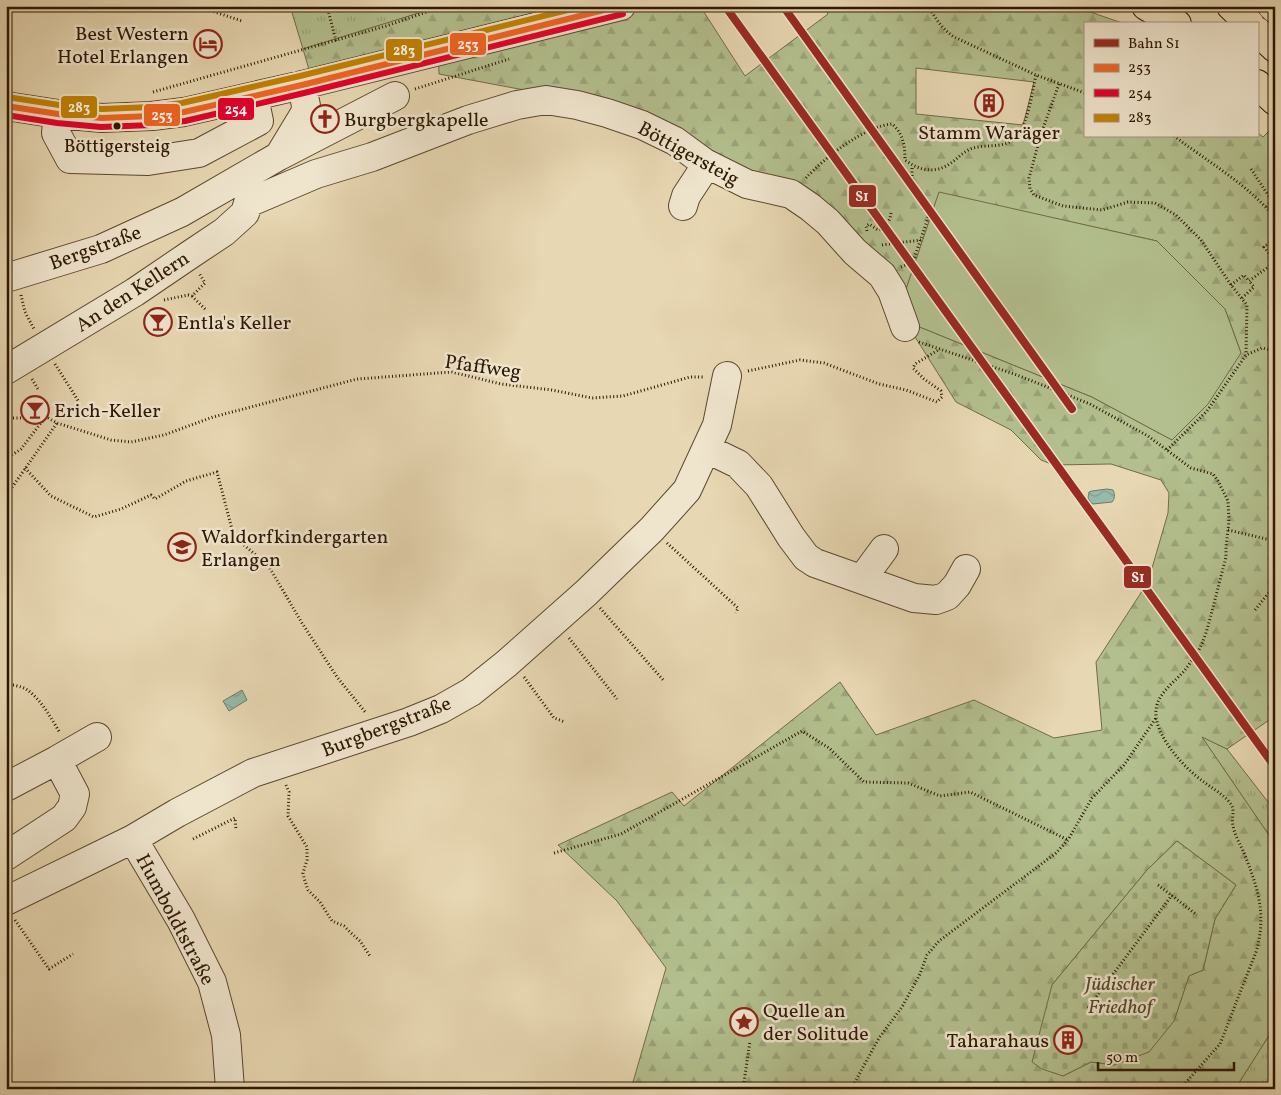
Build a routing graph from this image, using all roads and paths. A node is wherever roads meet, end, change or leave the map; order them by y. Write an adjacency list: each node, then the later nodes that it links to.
1 (120, 6): 10 (path)
2 (197, 6): 12 (path)
3 (327, 6): 16 (path)
4 (444, 6): 16 (path)
5 (621, 6): 21 (street)
6 (928, 6): 19 (path)
7 (1146, 6): 13 (main road)
8 (1231, 6): 14 (main road)
9 (1272, 6): 11 (main road)
10 (136, 8)
11 (1275, 9)
12 (242, 21)
13 (1174, 22)
14 (1248, 22)
15 (1258, 32): 17 (main road)
16 (336, 41): 28 (path)
17 (1275, 48)
18 (517, 56): 25 (path)
19 (1036, 75): 20 (path); 33 (path)
20 (1059, 84): 23 (path); 50 (path)
21 (302, 85): 24 (street); 31 (street)
22 (1258, 85): 26 (main road)
23 (1084, 93)
24 (254, 96): 28 (street); 29 (street)
25 (395, 96): 31 (street)
26 (1275, 101)
27 (6, 106): 29 (street)
28 (126, 108): 29 (street)
29 (58, 114)
30 (1177, 138): 38 (path)
31 (279, 156): 36 (street); 39 (street)
32 (708, 164): 35 (street, Böttigersteig); 36 (street, Böttigersteig); 37 (street)
33 (912, 166): 35 (path); 44 (path)
34 (1251, 169): 38 (path)
35 (791, 194): 54 (street, Böttigersteig)
36 (248, 203): 39 (street, Böttigersteig); 55 (street, An den Kellern)
37 (682, 206)
38 (1266, 207): 41 (path)
39 (182, 212): 48 (street, Bergstraße)
40 (890, 213): 42 (path)
41 (1275, 218)
42 (869, 234)
43 (1275, 238): 46 (path)
44 (921, 240): 45 (path); 47 (path)
45 (878, 242)
46 (1275, 261): 49 (path)
47 (913, 262)
48 (6, 278)
49 (1249, 281): 50 (path); 52 (path)
50 (1231, 285): 52 (path)
51 (192, 296): 53 (path)
52 (1242, 298): 58 (path)
53 (206, 310)
54 (905, 327): 56 (path)
55 (44, 347): 59 (street, An den Kellern); 61 (path)
56 (940, 349): 60 (path, Pfaffweg); 66 (path)
57 (1275, 351): 58 (path)
58 (1246, 355): 66 (path)
59 (6, 370)
60 (727, 376): 64 (path, Pfaffweg); 65 (street, Burgbergstraße)
61 (79, 402)
62 (6, 418): 63 (path, Pfaffweg)
63 (44, 418): 64 (path, Pfaffweg); 67 (path)
64 (57, 423): 68 (path)
65 (707, 449): 70 (street, Burgbergstraße); 75 (street)
66 (1167, 450): 71 (path)
67 (6, 459)
68 (25, 468): 69 (path); 87 (path)
69 (6, 496)
70 (652, 529): 77 (street, Burgbergstraße); 79 (path)
71 (1228, 530): 72 (path); 85 (path)
72 (1275, 541)
73 (884, 549): 75 (street)
74 (966, 569): 75 (street)
75 (862, 579)
76 (1275, 585): 78 (path)
77 (586, 593): 80 (street, Burgbergstraße); 82 (path)
78 (1255, 610)
79 (736, 613)
80 (555, 620): 81 (street, Burgbergstraße); 84 (path)
81 (506, 664): 86 (path); 87 (street, Burgbergstraße)
82 (664, 681)
83 (6, 684): 89 (path)
84 (617, 699)
85 (1156, 718): 95 (path); 109 (path)
86 (565, 722)
87 (380, 731): 90 (street, Burgbergstraße)
88 (97, 737): 89 (street)
89 (64, 756): 91 (street); 97 (street)
90 (278, 765): 94 (street, Burgbergstraße); 103 (path)
91 (6, 787)
92 (236, 829): 93 (path)
93 (193, 839)
94 (133, 840): 100 (street, Burgbergstraße); 106 (street, Humboldtstraße)
95 (1068, 840): 96 (path); 108 (path)
96 (554, 853)
97 (6, 856)
98 (1158, 885): 99 (path)
99 (1172, 895): 101 (path); 104 (path)
100 (9, 908): 102 (path)
101 (1197, 915)
102 (73, 954)
103 (370, 956)
104 (1088, 1008)
105 (750, 1041): 107 (path)
106 (230, 1089)
107 (743, 1089)
108 (851, 1089)
109 (1180, 1089)

